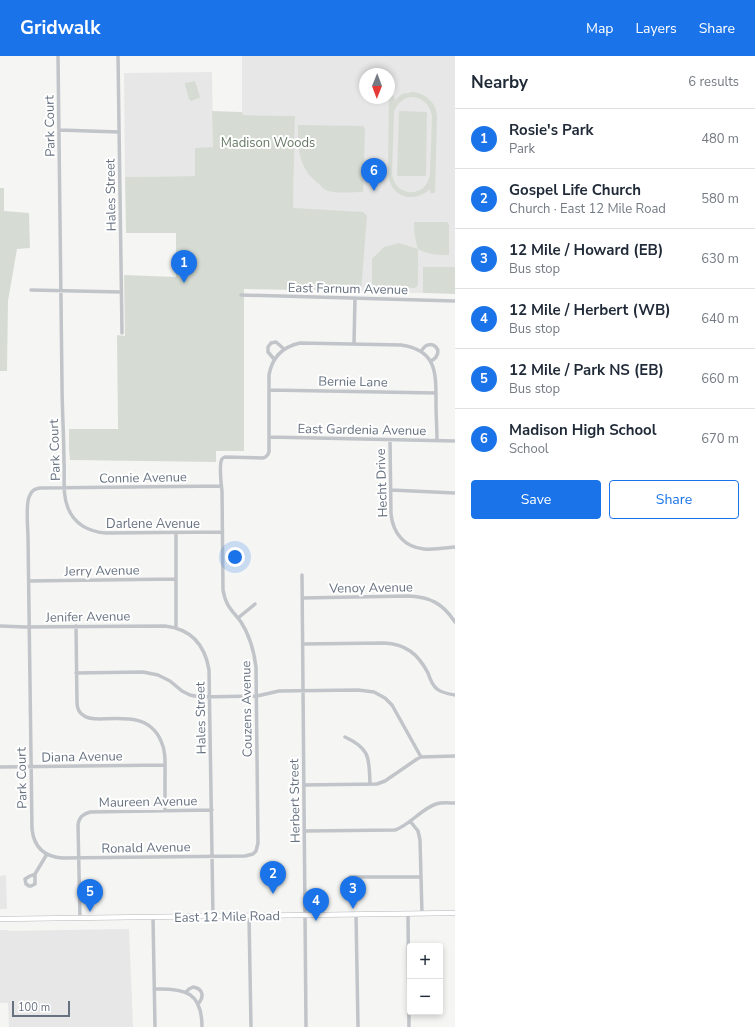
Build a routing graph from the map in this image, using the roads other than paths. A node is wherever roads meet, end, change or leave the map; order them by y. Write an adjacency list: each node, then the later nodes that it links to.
1 (58, 56): 3 (street, Park Court)
2 (118, 56): 4 (street, Hales Street)
3 (59, 130): 4 (street); 6 (street, Park Court)
4 (119, 132): 7 (street, Hales Street)
5 (31, 290): 6 (street)
6 (61, 290): 7 (street); 24 (street, Park Court)
7 (121, 292): 11 (street, Hales Street)
8 (242, 296): 9 (street, East Farnum Avenue)
9 (355, 298): 10 (street, East Farnum Avenue); 12 (street)
10 (455, 301)
11 (122, 333)
12 (354, 344): 13 (street); 14 (street)
13 (284, 349): 15 (street); 15 (street)
14 (421, 351): 16 (street); 16 (street)
15 (274, 359): 17 (street)
16 (431, 362): 18 (street)
17 (269, 390): 18 (street, Bernie Lane); 19 (street)
18 (436, 393): 21 (street)
19 (269, 437): 20 (street, East Gardenia Avenue); 23 (street, Couzens Avenue)
20 (390, 440): 21 (street, East Gardenia Avenue); 25 (street, Hecht Drive)
21 (437, 441): 22 (street, East Gardenia Avenue)
22 (455, 441)
23 (221, 486): 24 (street, Connie Avenue); 27 (street, Couzens Avenue)
24 (65, 488): 28 (street, Darlene Avenue); 32 (street, Park Court)
25 (390, 490): 26 (street); 29 (street, Hecht Drive)
26 (455, 493)
27 (222, 532): 28 (street, Darlene Avenue); 35 (street, Couzens Avenue)
28 (176, 533): 31 (street)
29 (455, 547)
30 (302, 575): 33 (street, Herbert Street)
31 (176, 579): 32 (street, Jerry Avenue); 40 (street)
32 (29, 581): 39 (street, Park Court)
33 (302, 598): 36 (street, Venoy Avenue); 41 (street, Herbert Street)
34 (255, 604): 35 (street)
35 (238, 618): 45 (street, Couzens Avenue)
36 (455, 622)
37 (0, 626): 39 (street, Jenifer Avenue)
38 (76, 626): 39 (street, Jenifer Avenue); 40 (street, Jenifer Avenue); 42 (street)
39 (29, 627): 51 (street, Park Court)
40 (176, 628): 46 (street, Hales Street)
41 (303, 644): 43 (street, Herbert Street); 44 (street)
42 (76, 673): 46 (street); 50 (street)
43 (303, 691): 45 (street); 49 (street); 54 (street, Herbert Street)
44 (455, 695)
45 (256, 696): 46 (street); 61 (street, Couzens Avenue)
46 (210, 697): 56 (street, Hales Street)
47 (345, 737): 53 (street)
48 (455, 756): 49 (street)
49 (421, 757): 53 (street)
50 (165, 765): 51 (street, Diana Avenue); 57 (street)
51 (31, 766): 52 (street, Diana Avenue); 60 (street, Park Court)
52 (0, 767)
53 (370, 784): 54 (street)
54 (304, 785): 59 (street, Herbert Street)
55 (455, 802): 58 (street)
56 (212, 810): 57 (street, Maureen Avenue); 61 (street, Hales Street)
57 (165, 811): 62 (street, Maureen Avenue)
58 (410, 821): 59 (street); 65 (street)
59 (305, 832): 70 (street, Herbert Street)
60 (46, 854): 62 (street); 63 (street)
61 (212, 857): 62 (street, Ronald Avenue); 71 (street, Hales Street)
62 (79, 858): 74 (street)
63 (35, 874)
64 (350, 877): 65 (street)
65 (421, 877): 69 (street)
66 (455, 913): 69 (main road, East 12 Mile Road)
67 (356, 914): 68 (main road, East 12 Mile Road); 70 (main road, East 12 Mile Road); 83 (street)
68 (408, 914): 69 (main road, East 12 Mile Road); 84 (street)
69 (422, 914)
70 (305, 915): 72 (main road, East 12 Mile Road); 82 (street, Herbert Street)
71 (213, 916): 72 (main road, East 12 Mile Road); 73 (main road, East 12 Mile Road)
72 (249, 916): 81 (street)
73 (153, 917): 74 (main road, East 12 Mile Road); 76 (street)
74 (80, 918): 75 (main road, East 12 Mile Road)
75 (0, 919)
76 (154, 989): 77 (street); 79 (street)
77 (186, 992): 78 (street); 78 (street)
78 (198, 1004): 80 (street)
79 (155, 1027)
80 (202, 1027)
81 (251, 1027)
82 (306, 1027)
83 (358, 1027)
84 (409, 1027)

